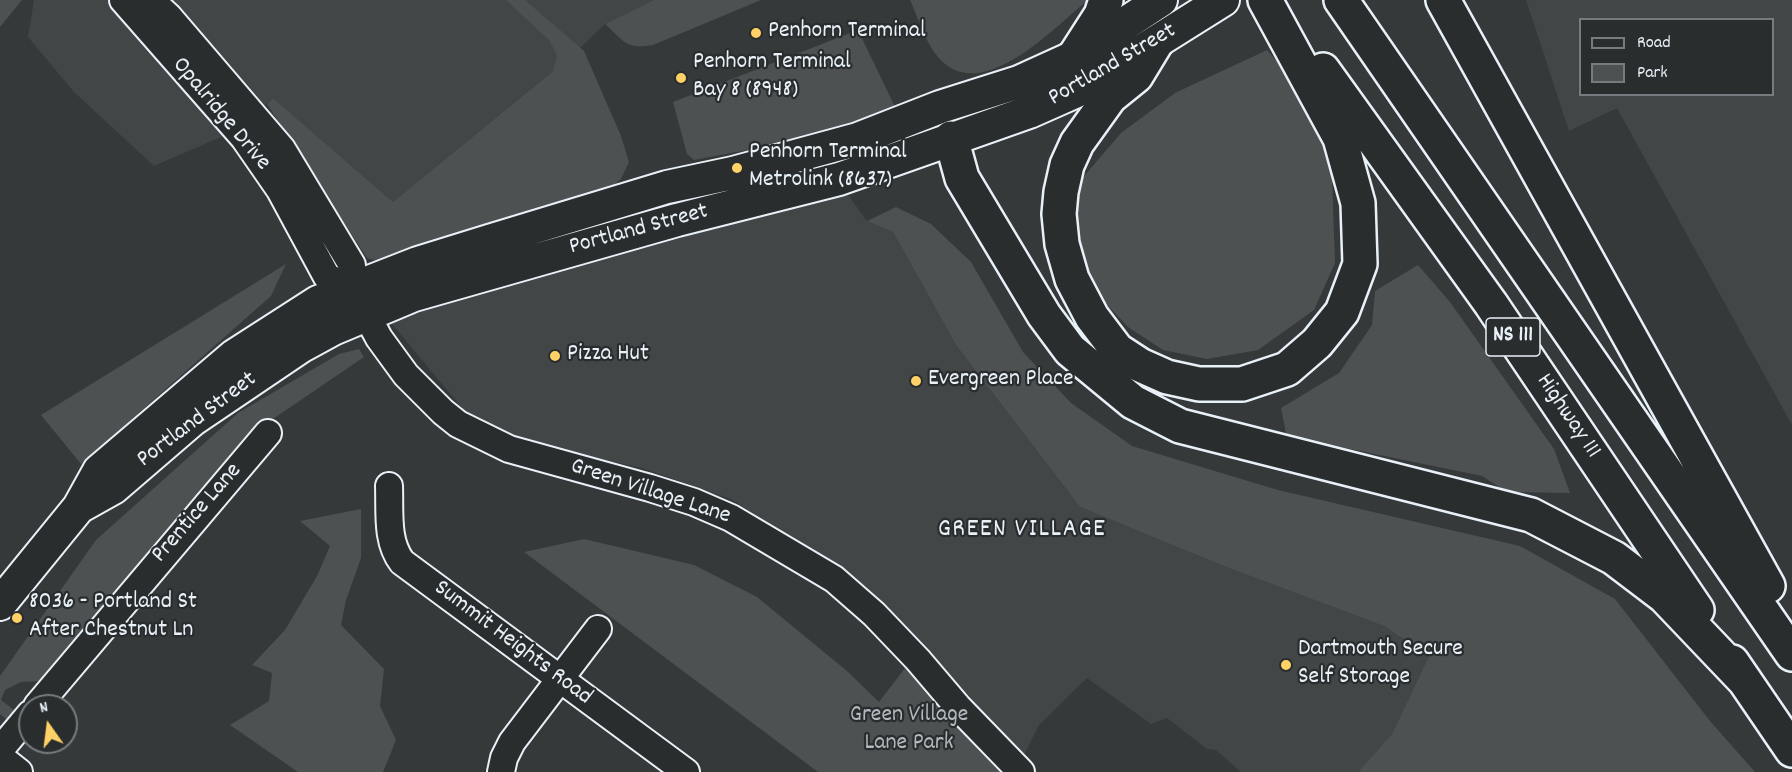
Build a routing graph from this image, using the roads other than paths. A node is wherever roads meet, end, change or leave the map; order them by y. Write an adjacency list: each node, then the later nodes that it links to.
1 (123, 0): 14 (street, Opalridge Drive)
2 (152, 0): 14 (street, Opalridge Drive)
3 (1107, 0): 11 (highway)
4 (1161, 0): 11 (main road, Portland Street)
5 (1265, 0): 10 (highway)
6 (1273, 0): 22 (highway, Highway 111 / NS 111)
7 (1341, 0): 20 (highway, Highway 111 / NS 111)
8 (1443, 0): 19 (highway)
9 (1215, 5): 10 (main road, Portland Street)
10 (1156, 44): 13 (main road, Portland Street)
11 (1074, 57): 12 (main road, Portland Street)
12 (940, 107): 13 (main road); 14 (main road, Portland Street)
13 (951, 138): 14 (main road, Portland Street); 22 (highway)
14 (359, 301): 17 (main road, Portland Street); 31 (street, Green Village Lane)
15 (268, 433): 23 (street, Prentice Lane)
16 (389, 486): 21 (street, Summit Heights Road)
17 (0, 604)
18 (598, 629): 21 (street)
19 (1792, 630)
20 (1792, 654)
21 (560, 680): 29 (street); 30 (street, Summit Heights Road)
22 (1745, 681): 26 (highway, Highway 111 / NS 111)
23 (47, 694)
24 (18, 728): 25 (street)
25 (0, 750)
26 (1792, 750)
27 (0, 758): 28 (street)
28 (19, 772)
29 (501, 772)
30 (686, 772)
31 (1021, 772)

